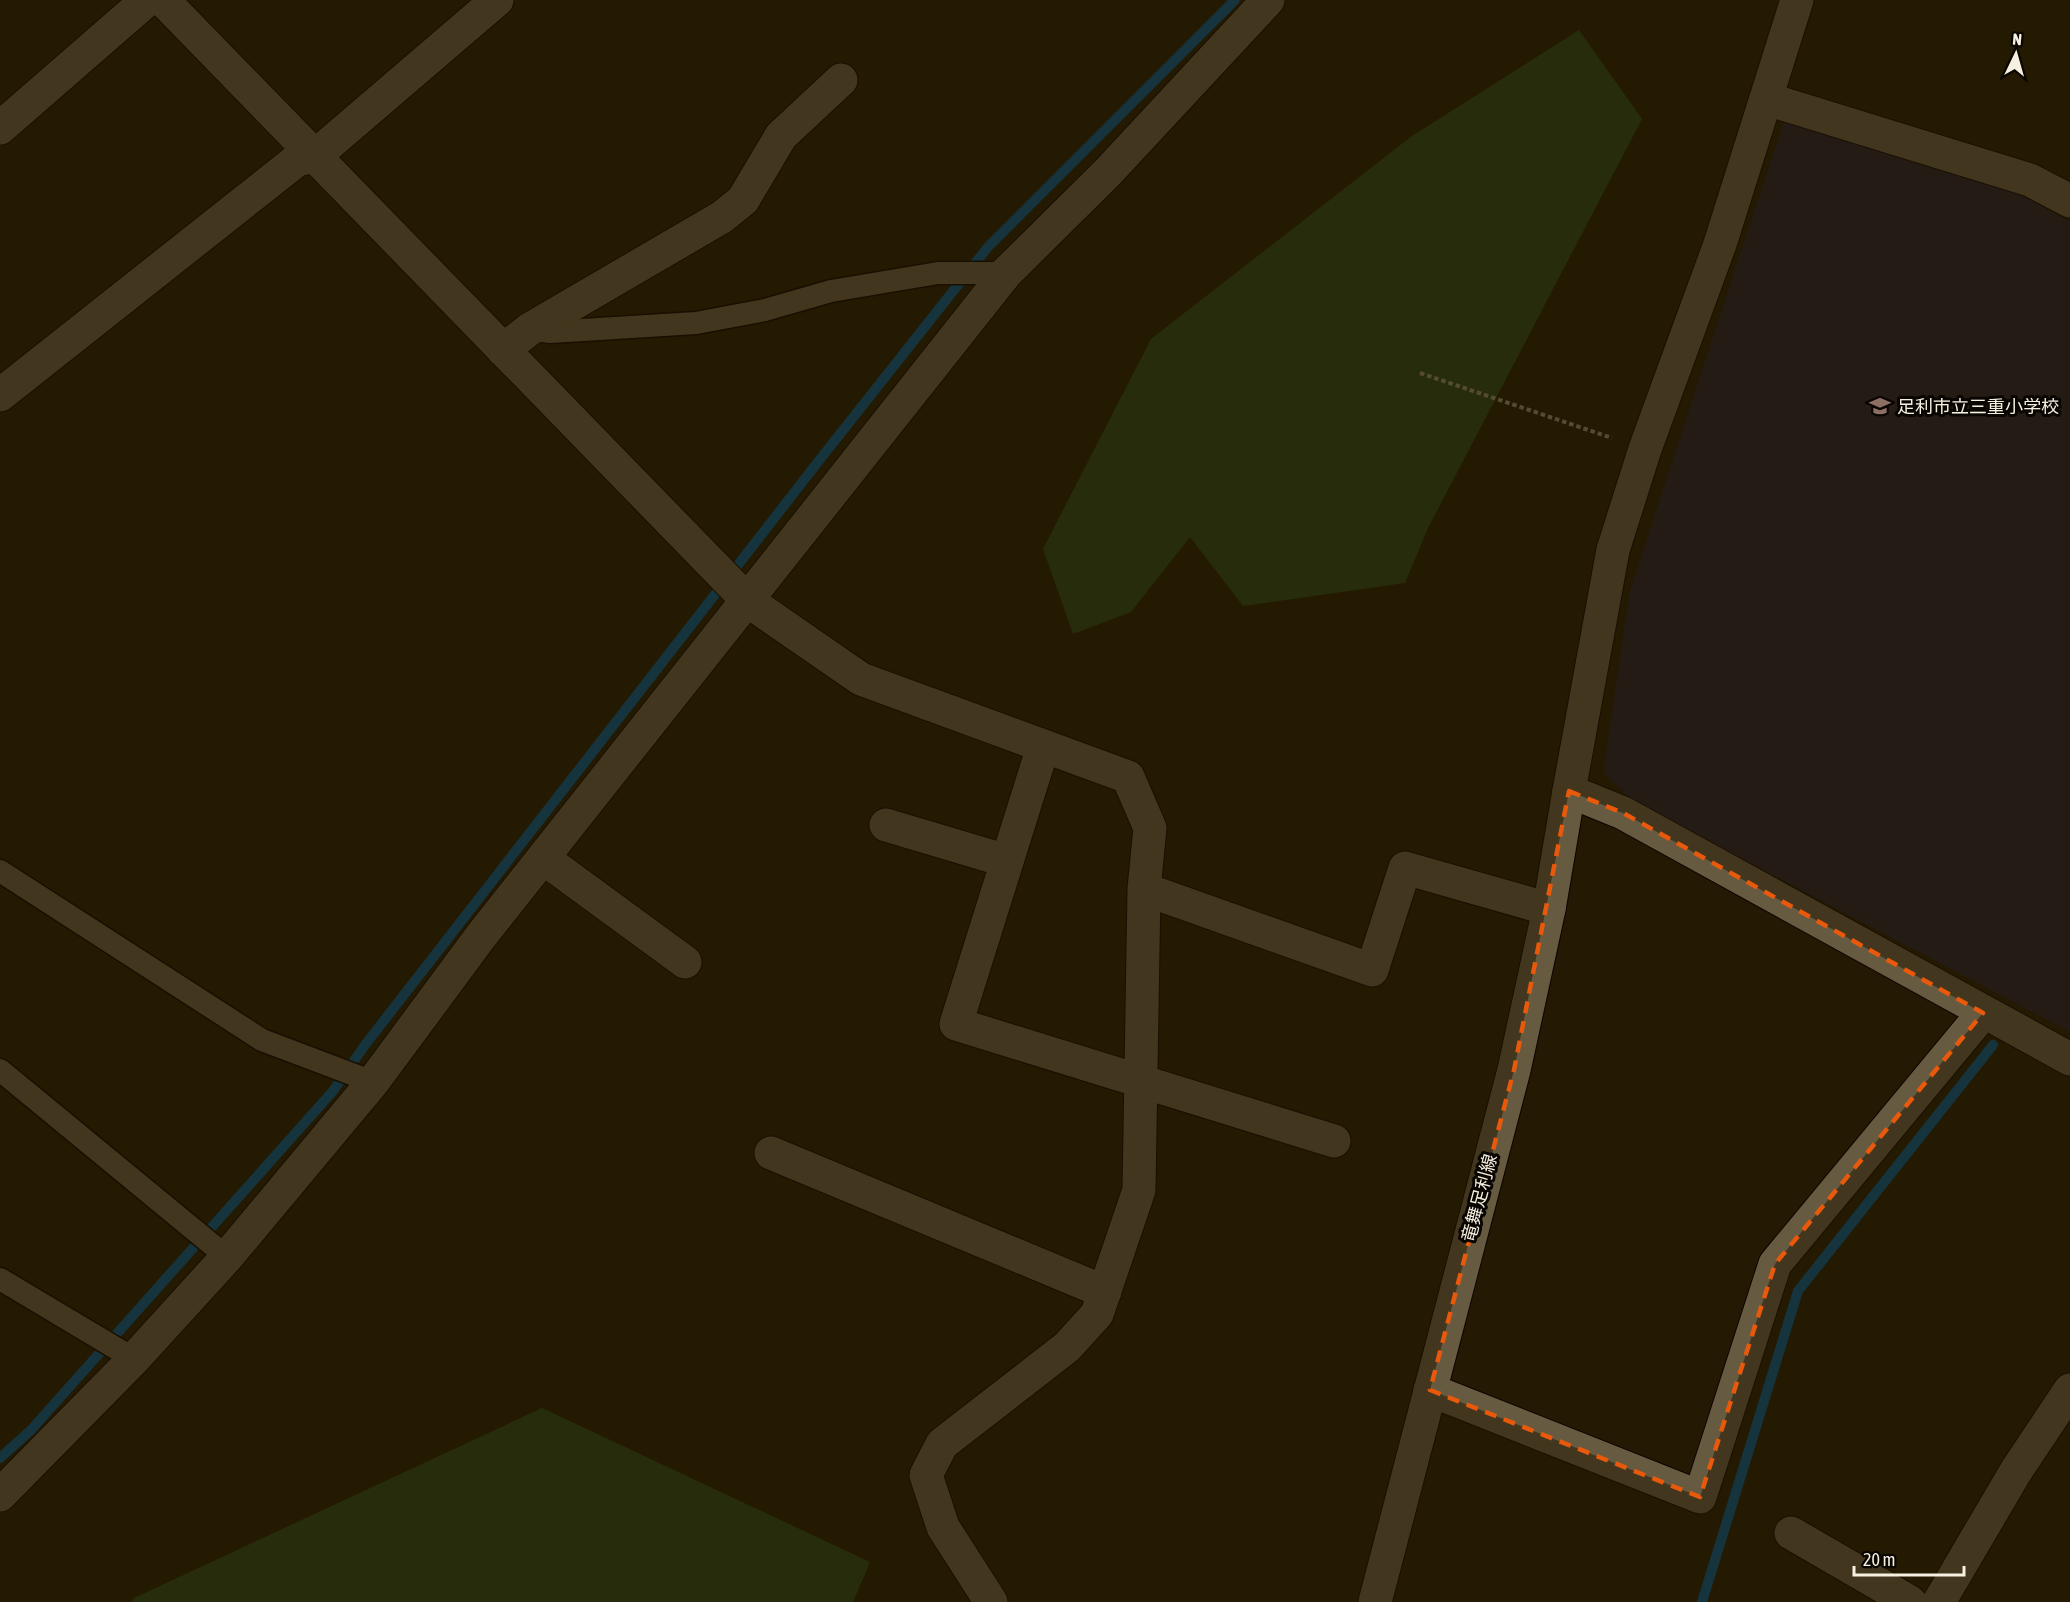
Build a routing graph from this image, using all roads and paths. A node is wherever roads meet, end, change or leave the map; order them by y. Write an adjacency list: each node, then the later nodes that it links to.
1 (147, 0): 8 (street)
2 (163, 0): 9 (street)
3 (497, 0): 9 (street)
4 (1268, 0): 11 (street)
5 (1797, 0): 7 (street, 竜舞足利線)
6 (841, 81): 12 (street)
7 (1767, 99): 10 (street); 16 (street, 竜舞足利線)
8 (0, 128)
9 (315, 156): 13 (street); 15 (street)
10 (2070, 201)
11 (1006, 273): 12 (lane); 17 (street)
12 (530, 329): 13 (street)
13 (503, 350): 17 (street)
14 (1420, 373): 16 (path)
15 (0, 395)
16 (1645, 449): 19 (street, 竜舞足利線)
17 (748, 602): 18 (street); 21 (street)
18 (1043, 747): 22 (street); 24 (street)
19 (1569, 791): 25 (street, 竜舞足利線); 27 (street)
20 (886, 825): 22 (street)
21 (543, 858): 26 (street); 30 (street)
22 (1007, 861): 31 (street)
23 (0, 871): 30 (lane)
24 (1143, 889): 25 (street); 31 (street)
25 (1548, 909): 38 (street, 竜舞足利線)
26 (685, 962)
27 (1983, 1013): 28 (street); 38 (street)
28 (2070, 1059)
29 (0, 1070): 34 (lane)
30 (373, 1082): 34 (street)
31 (1140, 1082): 32 (street); 36 (street)
32 (1334, 1142)
33 (771, 1154): 36 (street)
34 (227, 1257): 37 (street)
35 (0, 1279): 37 (lane)
36 (1105, 1292): 42 (street)
37 (134, 1359): 40 (street)
38 (1430, 1390): 43 (street, 竜舞足利線)
39 (2070, 1390): 45 (street)
40 (0, 1495)
41 (1791, 1533): 44 (street)
42 (991, 1602)
43 (1375, 1602)
44 (1910, 1602)
45 (1939, 1602)

